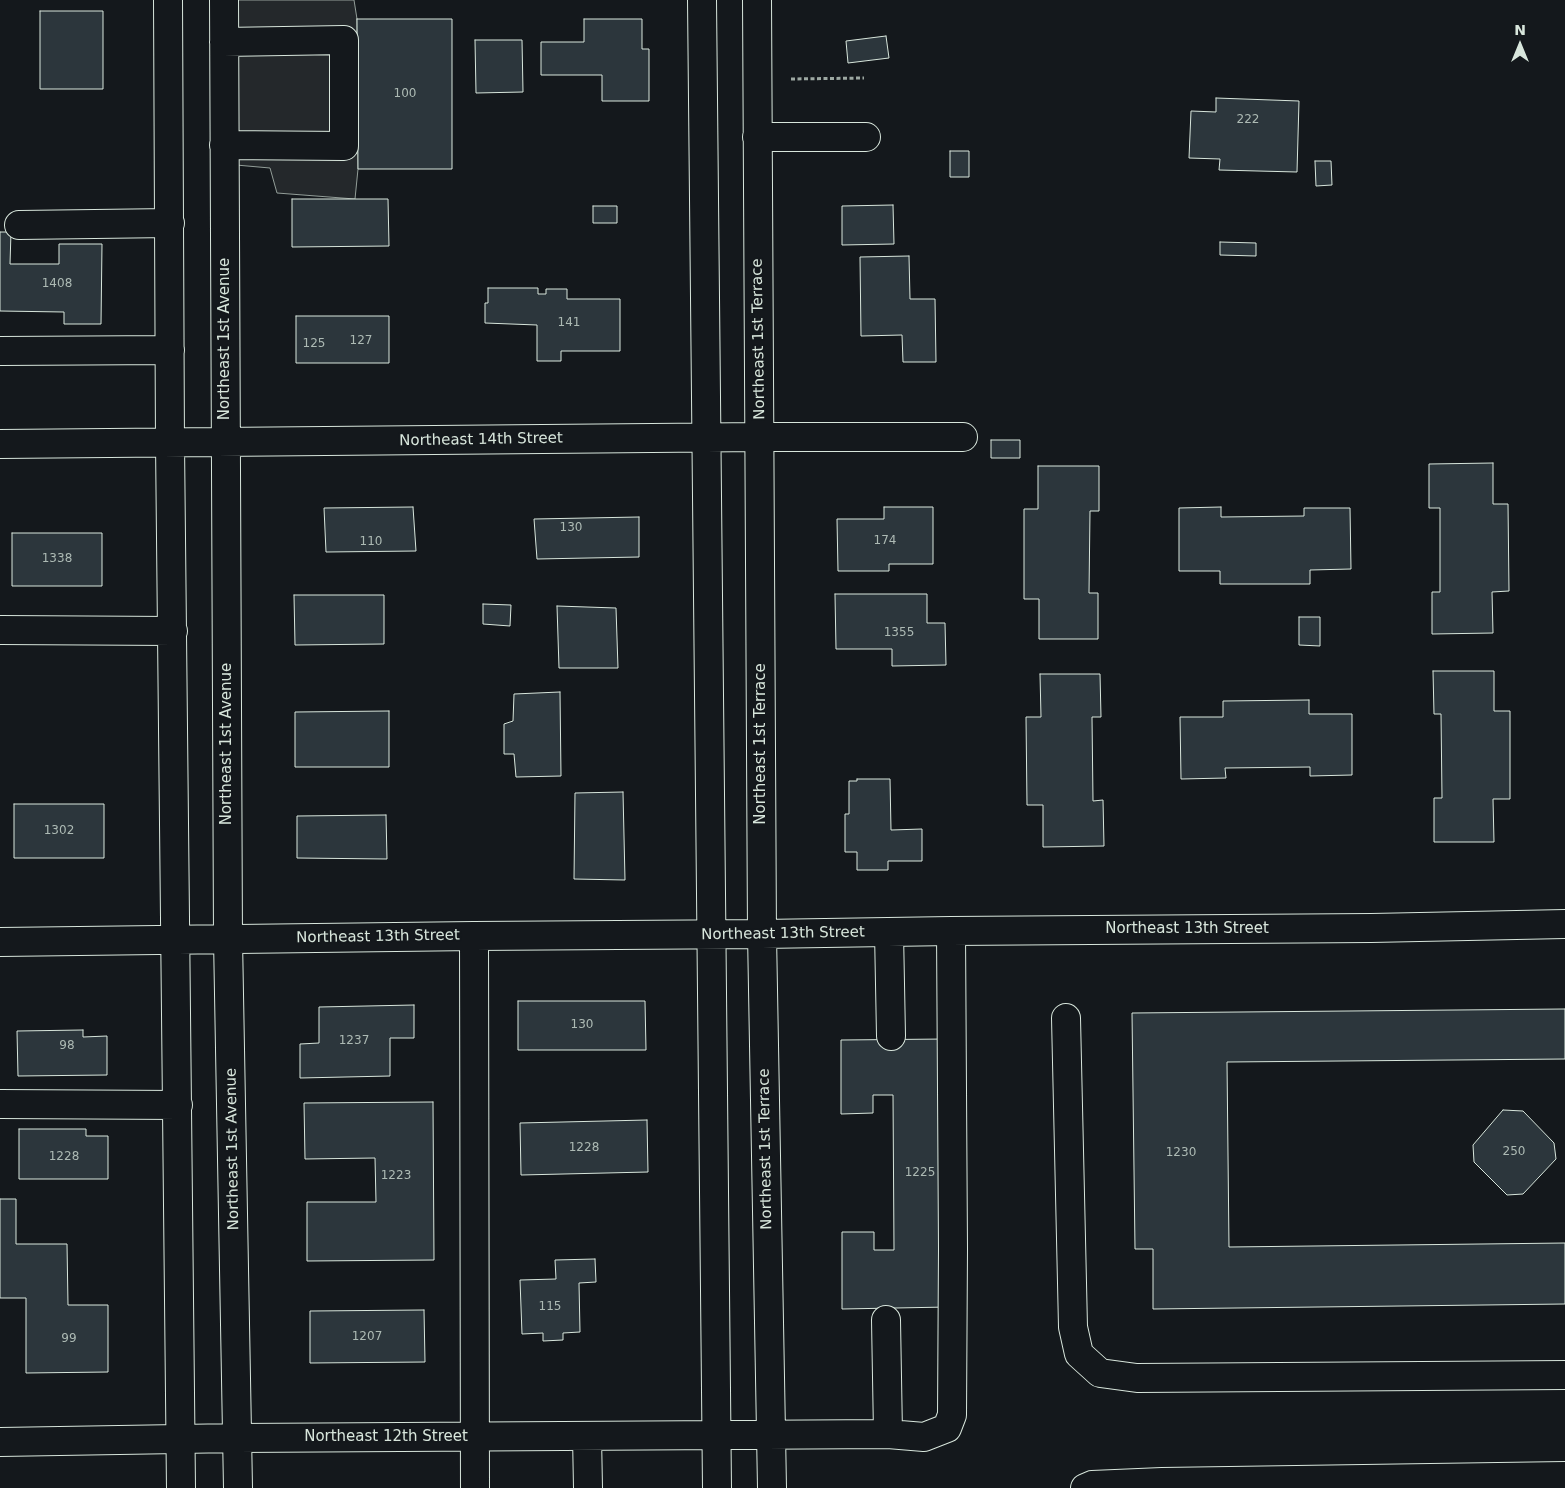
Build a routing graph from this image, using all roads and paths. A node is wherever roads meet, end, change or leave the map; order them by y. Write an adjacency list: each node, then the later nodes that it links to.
1 (168, 0): 12 (street)
2 (224, 0): 5 (street, Northeast 1st Avenue)
3 (702, 0): 17 (street)
4 (757, 0): 8 (street, Northeast 1st Terrace)
5 (224, 42): 10 (street, Northeast 1st Avenue); 10 (street)
6 (864, 78): 7 (path)
7 (791, 79)
8 (757, 137): 9 (street); 15 (street, Northeast 1st Terrace)
9 (866, 137)
10 (224, 145): 18 (street, Northeast 1st Avenue)
11 (19, 224): 12 (street)
12 (170, 224): 13 (street)
13 (170, 350): 14 (street); 19 (street)
14 (0, 351)
15 (760, 437): 16 (street, Northeast 14th Street); 17 (street, Northeast 14th Street); 27 (street, Northeast 1st Terrace)
16 (963, 437)
17 (705, 438): 18 (street, Northeast 14th Street); 26 (street)
18 (226, 442): 19 (street, Northeast 14th Street); 29 (street, Northeast 1st Avenue)
19 (170, 443): 20 (street, Northeast 14th Street); 22 (street)
20 (0, 444)
21 (0, 630): 22 (street)
22 (173, 631): 30 (street)
23 (1565, 924): 24 (street, Northeast 13th Street)
24 (951, 931): 25 (street, Northeast 13th Street); 40 (street, Northeast 12th Street)
25 (889, 932): 27 (street, Northeast 13th Street); 33 (street)
26 (712, 934): 27 (street, Northeast 13th Street); 28 (street, Northeast 13th Street); 38 (street)
27 (762, 934): 39 (street, Northeast 1st Terrace)
28 (474, 936): 29 (street, Northeast 13th Street); 41 (street)
29 (228, 939): 30 (street, Northeast 13th Street); 44 (street, Northeast 1st Avenue)
30 (176, 940): 31 (street, Northeast 13th Street); 35 (street)
31 (0, 942)
32 (1066, 1018): 37 (street)
33 (891, 1036)
34 (0, 1104): 35 (street)
35 (178, 1105): 43 (street)
36 (886, 1320): 40 (street)
37 (1565, 1375)
38 (716, 1434): 39 (street, Northeast 12th Street); 42 (street, Northeast 12th Street); 51 (street)
39 (771, 1434): 40 (street, Northeast 12th Street); 52 (street, Northeast 1st Terrace)
40 (888, 1434)
41 (475, 1436): 42 (street, Northeast 12th Street); 44 (street, Northeast 12th Street); 49 (street)
42 (587, 1436): 50 (street)
43 (181, 1438): 44 (street, Northeast 12th Street); 45 (street, Northeast 12th Street); 47 (street)
44 (238, 1438): 48 (street, Northeast 1st Avenue)
45 (0, 1442)
46 (1565, 1476): 53 (street)
47 (181, 1488)
48 (238, 1488)
49 (476, 1488)
50 (588, 1488)
51 (717, 1488)
52 (772, 1488)
53 (1086, 1488)

